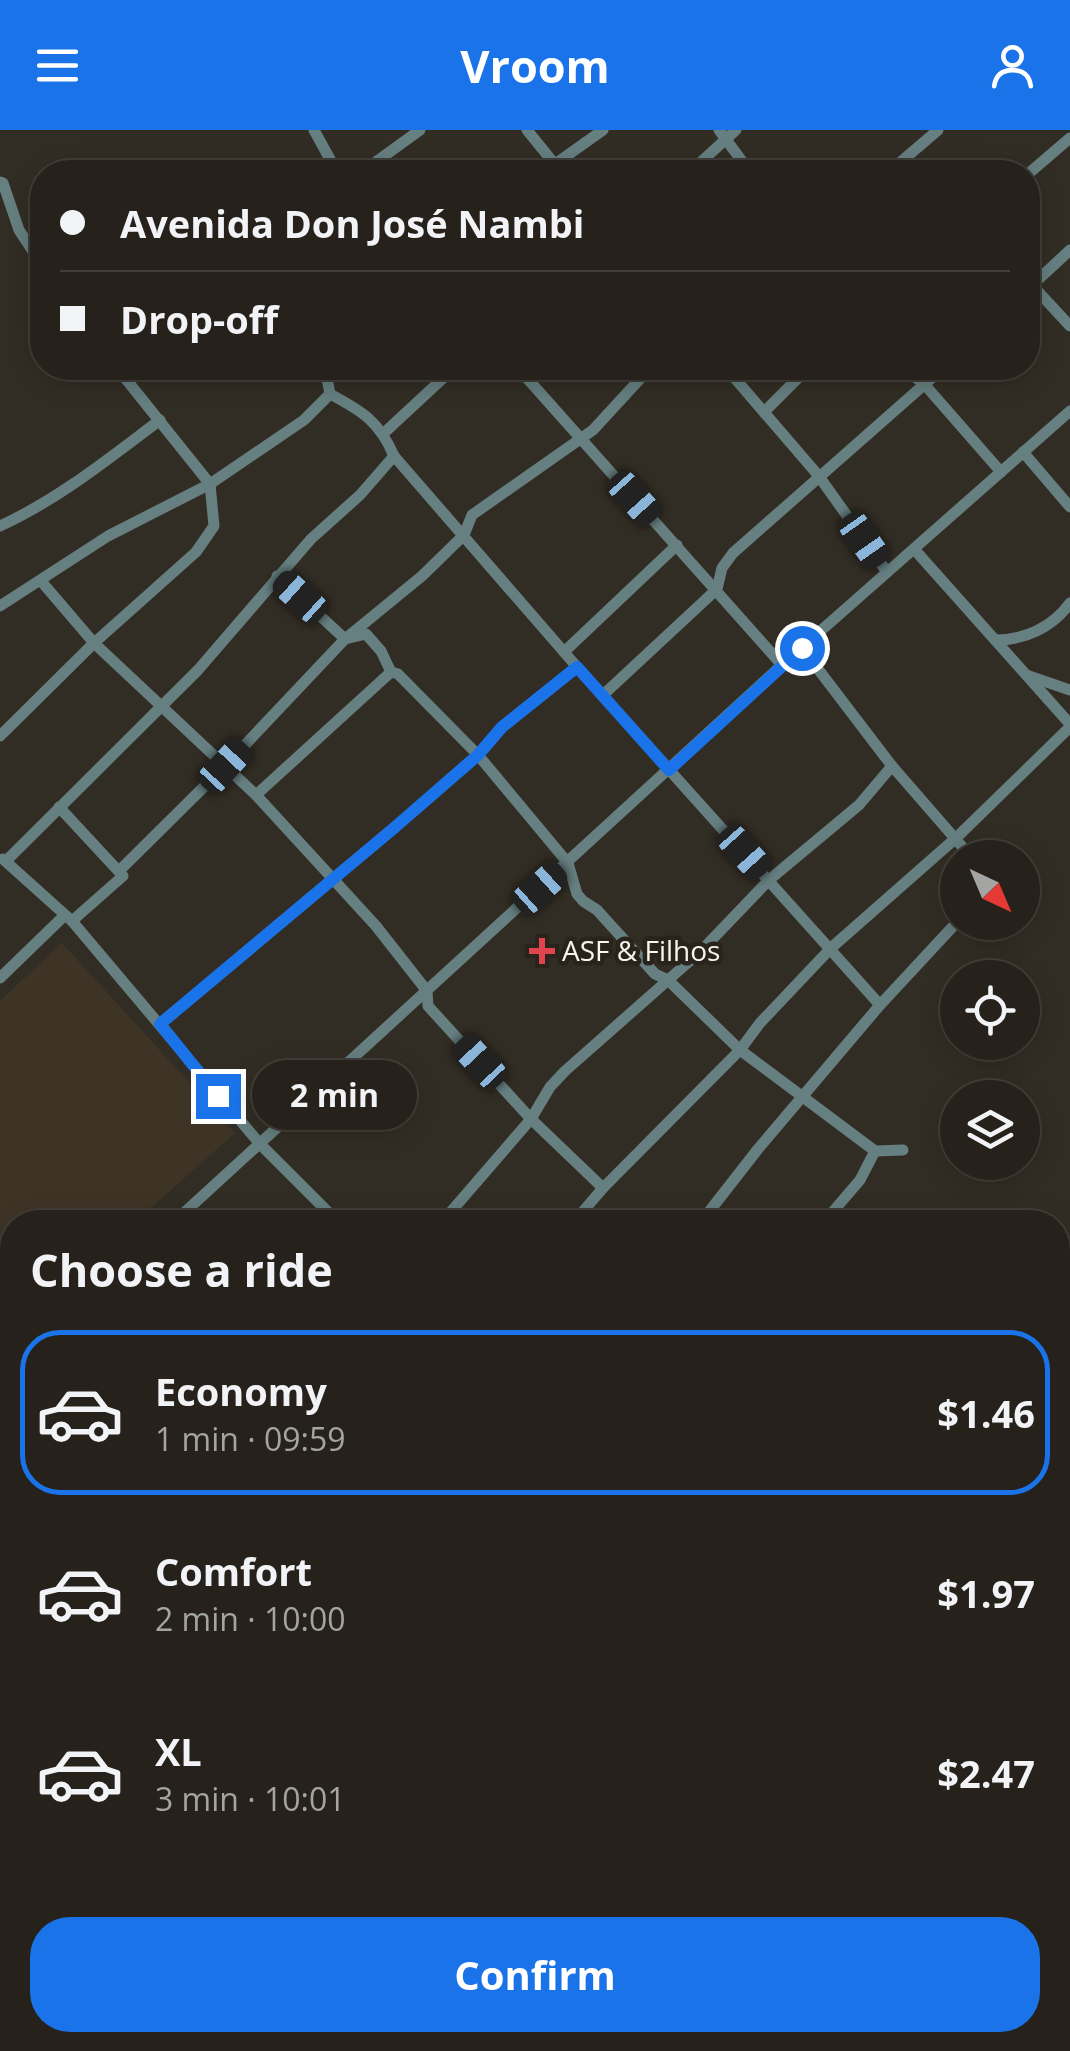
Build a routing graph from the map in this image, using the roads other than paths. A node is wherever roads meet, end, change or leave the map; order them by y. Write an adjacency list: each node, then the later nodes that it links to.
1 (314, 130): 11 (street)
2 (420, 130): 12 (street)
3 (526, 130): 13 (street)
4 (578, 130): 10 (street)
5 (603, 130): 10 (street)
6 (736, 130): 8 (street)
7 (938, 130): 17 (street)
8 (723, 135): 15 (street); 16 (street)
9 (1070, 138): 18 (street)
10 (587, 142): 14 (street)
11 (330, 160)
12 (379, 160)
13 (546, 160)
14 (565, 160)
15 (701, 160)
16 (741, 160)
17 (903, 160)
18 (1040, 164)
19 (0, 182): 20 (street)
20 (30, 246)
21 (1070, 250): 22 (street)
22 (1040, 278)
23 (1040, 297): 24 (street)
24 (1070, 326)
25 (127, 380): 38 (street)
26 (327, 380): 35 (street)
27 (441, 380): 40 (street)
28 (529, 380): 41 (street)
29 (639, 380): 39 (street)
30 (736, 380): 37 (street)
31 (796, 380): 37 (street)
32 (920, 380): 34 (street)
33 (930, 380): 34 (street)
34 (925, 384): 45 (street); 46 (street)
35 (330, 394): 40 (street); 47 (street)
36 (1070, 411): 43 (street)
37 (764, 412): 46 (street)
38 (160, 420): 47 (street); 49 (street)
39 (594, 430): 41 (street); 42 (street)
40 (384, 433): 44 (street)
41 (582, 438): 42 (street); 50 (street)
42 (592, 450): 51 (street)
43 (1023, 452): 45 (street); 48 (street)
44 (394, 456): 50 (street); 54 (street)
45 (1001, 472): 52 (street)
46 (818, 476): 53 (street); 56 (street)
47 (210, 484): 55 (street); 62 (street)
48 (1070, 507)
49 (0, 526)
50 (464, 536): 59 (street); 64 (street)
51 (677, 545): 56 (street); 64 (street)
52 (914, 549): 53 (street); 60 (street)
53 (887, 572): 63 (street)
54 (277, 576): 59 (street); 72 (street)
55 (41, 581): 58 (street); 62 (street)
56 (717, 589): 66 (street); 71 (street)
57 (1070, 603): 61 (street)
58 (0, 606)
59 (346, 639): 68 (street); 76 (street)
60 (996, 640): 61 (street); 65 (street)
61 (1018, 640): 65 (street)
62 (94, 643): 72 (street); 74 (street)
63 (802, 648): 66 (street); 77 (street)
64 (564, 652): 67 (street)
65 (1012, 658): 69 (street)
66 (782, 665): 78 (street)
67 (577, 667): 71 (street); 75 (street)
68 (391, 672): 75 (street); 79 (street)
69 (1024, 675): 70 (street); 73 (street)
70 (1070, 690)
71 (603, 695): 78 (street)
72 (162, 704): 76 (street); 80 (street)
73 (1070, 726): 81 (street)
74 (0, 736)
75 (478, 755): 83 (street); 85 (street)
76 (225, 766): 79 (street); 84 (street)
77 (892, 766): 81 (street); 86 (street)
78 (669, 770): 83 (street); 86 (street)
79 (256, 795): 85 (street)
80 (59, 807): 82 (street); 84 (street)
81 (956, 838): 89 (street)
82 (3, 859): 87 (street)
83 (568, 862): 91 (street); 92 (street)
84 (120, 870): 87 (street)
85 (333, 880): 92 (street); 94 (street)
86 (769, 880): 89 (street); 91 (street)
87 (68, 918): 90 (street); 94 (street)
88 (940, 940): 93 (street)
89 (831, 948): 93 (street); 95 (street)
90 (0, 978)
91 (668, 980): 95 (street); 97 (street)
92 (427, 991): 97 (street); 98 (street)
93 (880, 1004): 96 (street)
94 (160, 1024): 98 (street)
95 (740, 1050): 96 (street); 101 (street)
96 (804, 1096): 100 (street); 106 (street)
97 (532, 1118): 101 (street); 104 (street)
98 (260, 1144): 102 (street); 103 (street)
99 (903, 1150): 100 (street)
100 (876, 1151): 107 (street)
101 (603, 1188): 105 (street)
102 (187, 1210)
103 (325, 1210)
104 (452, 1210)
105 (584, 1210)
106 (712, 1210)
107 (834, 1210)

